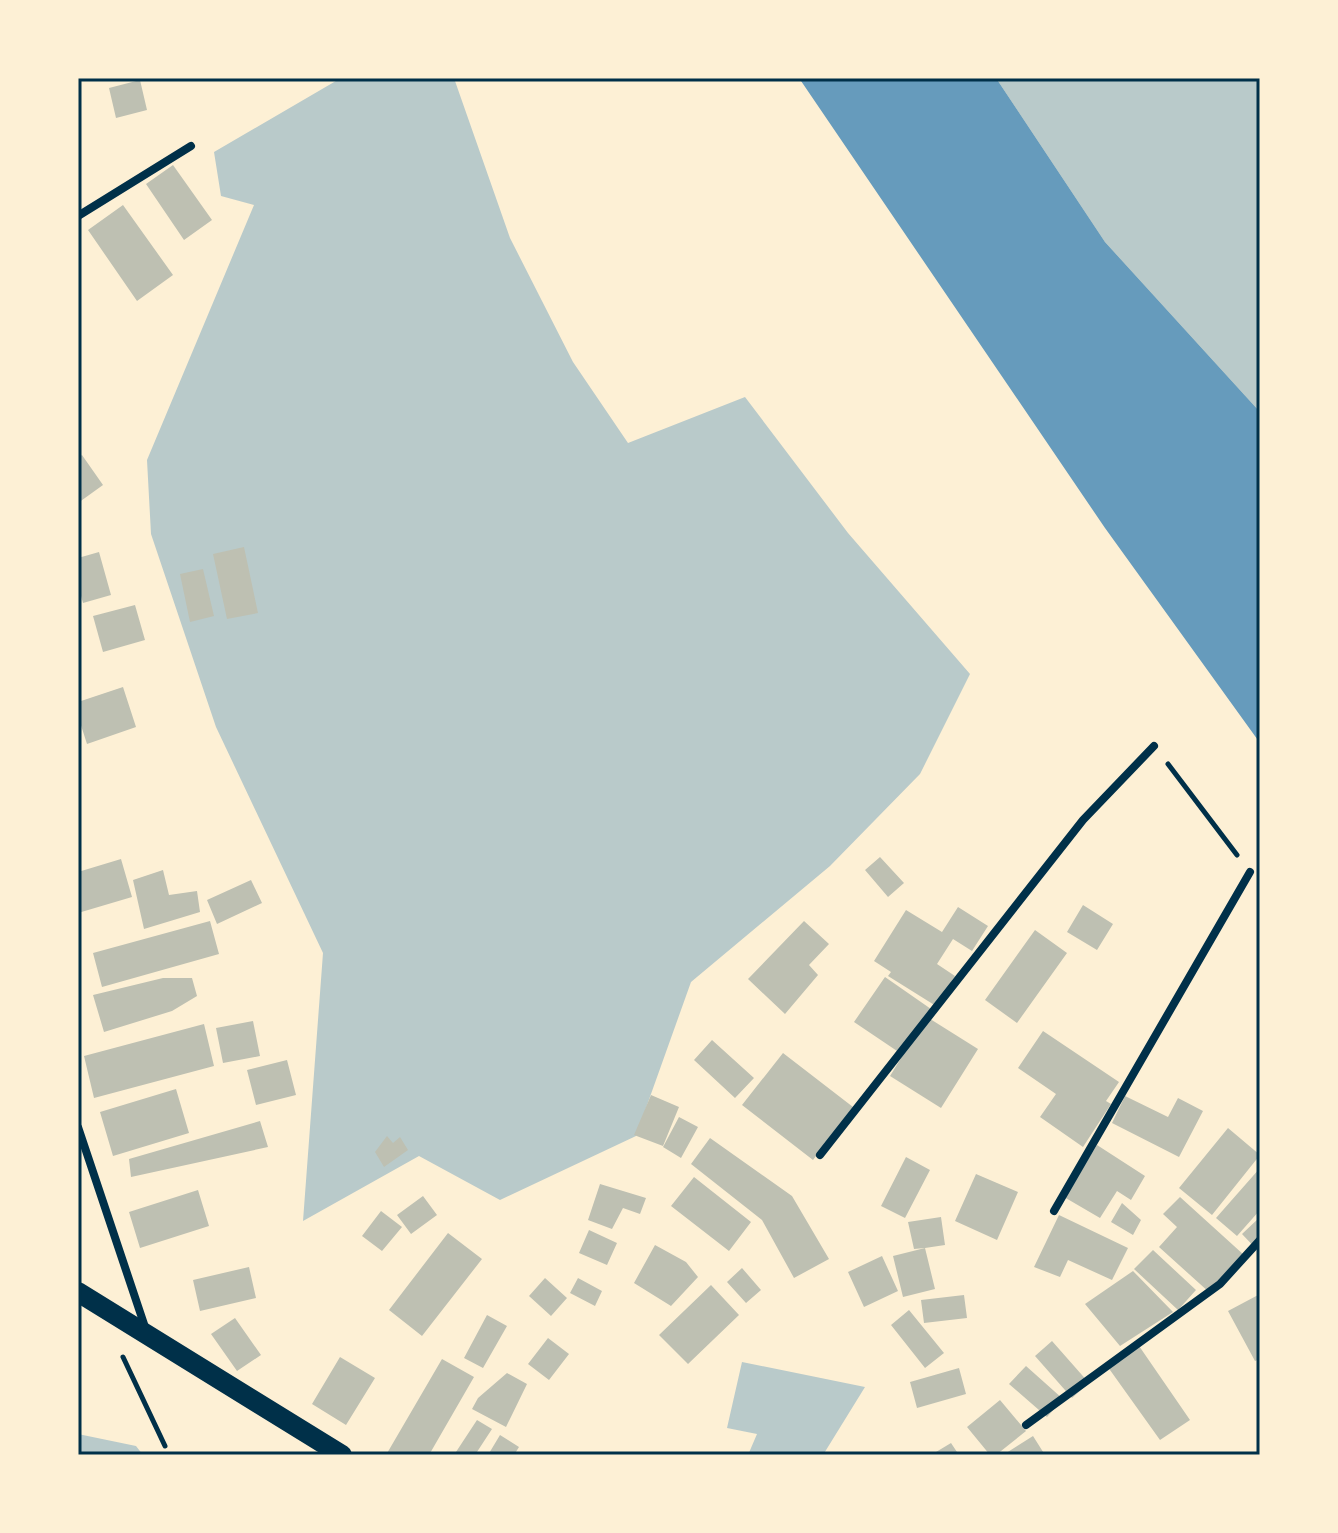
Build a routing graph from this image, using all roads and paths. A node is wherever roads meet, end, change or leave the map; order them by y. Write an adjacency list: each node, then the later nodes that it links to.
1 (191, 146): 2 (street)
2 (78, 216)
3 (1154, 746): 4 (path); 6 (street)
4 (1250, 872): 7 (street)
5 (78, 1127): 11 (street)
6 (820, 1155)
7 (1054, 1211)
8 (1260, 1240): 12 (street)
9 (78, 1292): 10 (main road)
10 (99, 1305): 11 (main road); 13 (path)
11 (147, 1336): 14 (main road)
12 (1026, 1425)
13 (165, 1446)
14 (342, 1455)

